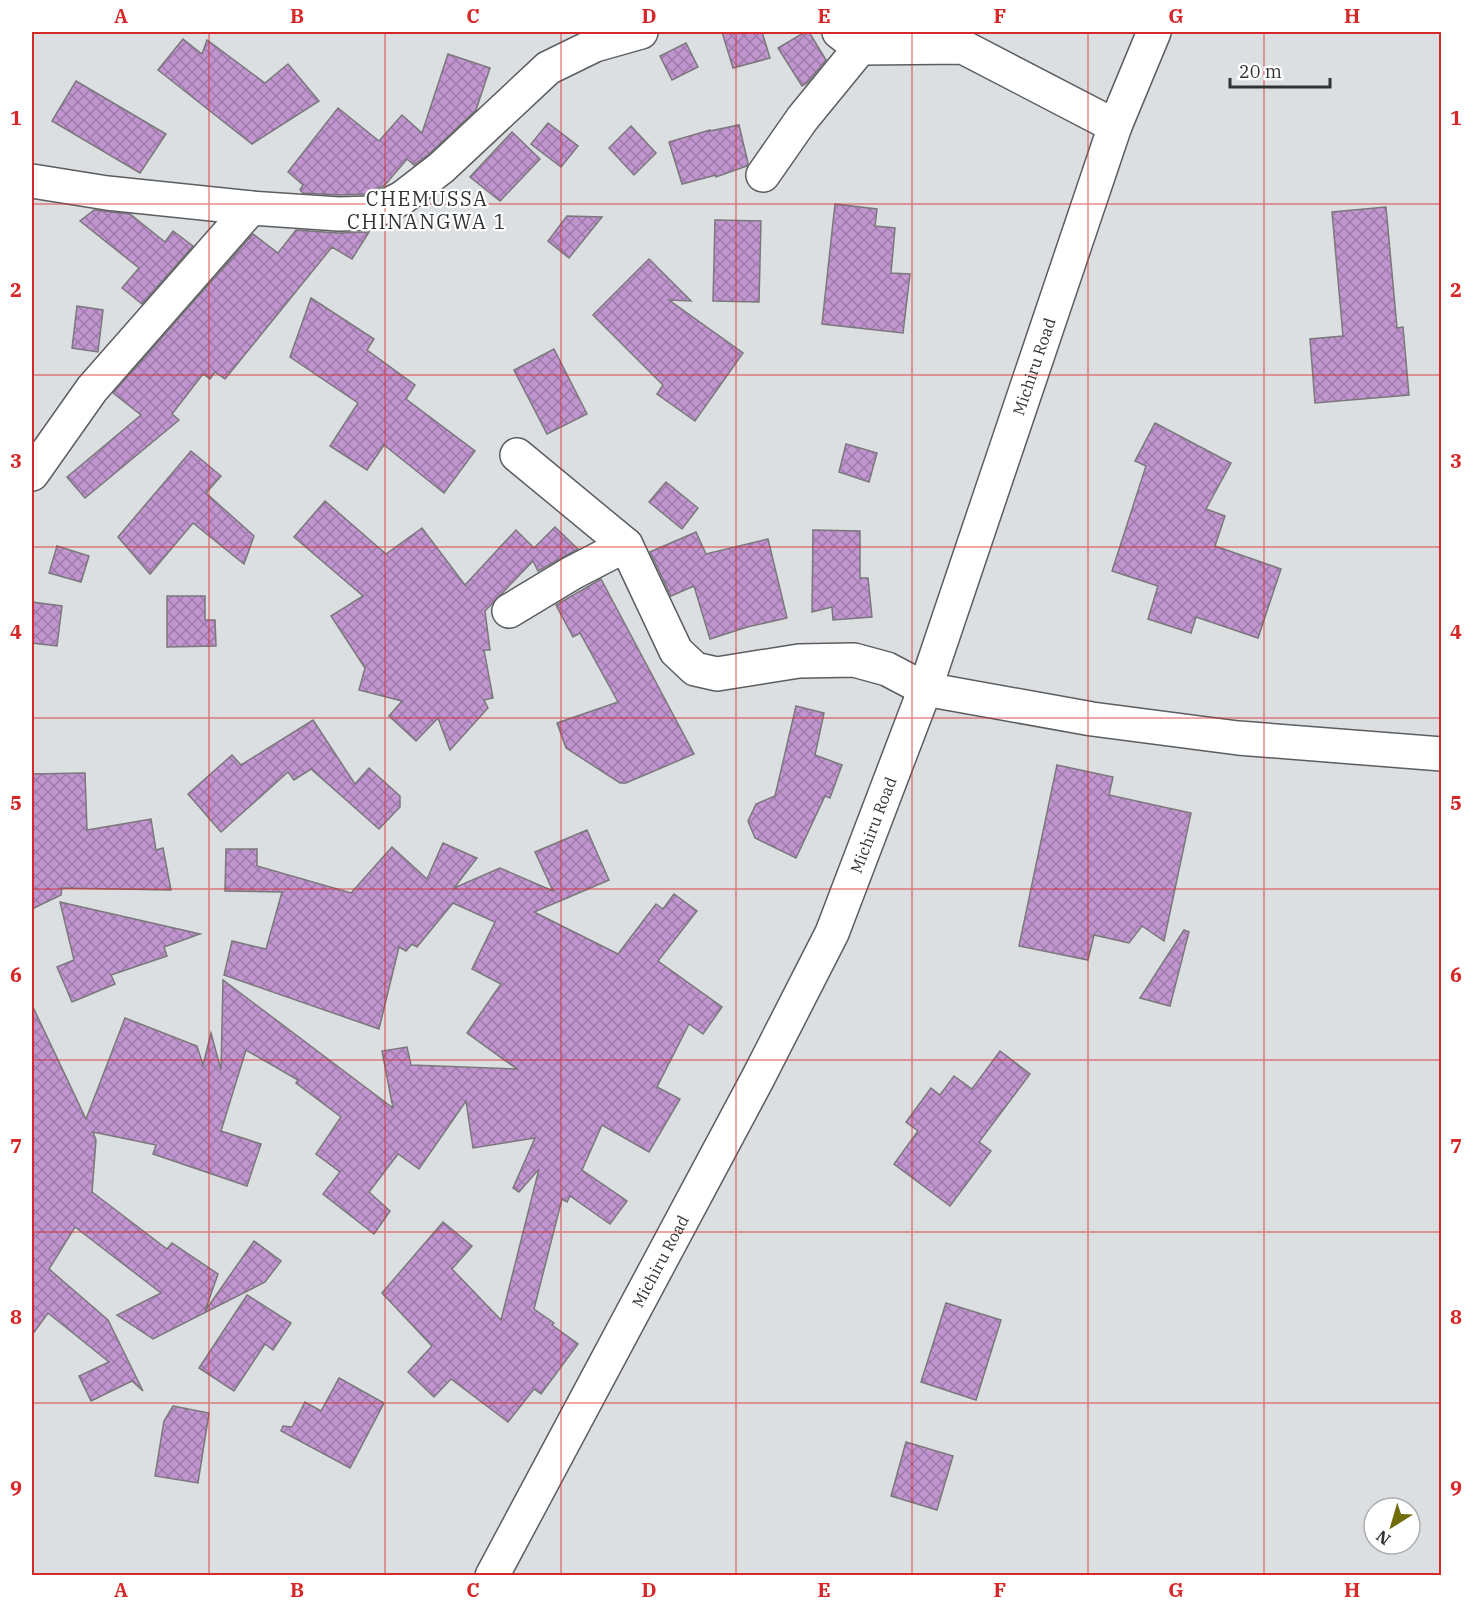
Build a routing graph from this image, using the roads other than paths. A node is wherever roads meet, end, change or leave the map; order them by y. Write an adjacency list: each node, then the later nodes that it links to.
1 (641, 32): 8 (street)
2 (1154, 32): 5 (street, Michiru Road)
3 (954, 39): 4 (street); 5 (street)
4 (850, 40): 6 (street)
5 (1115, 126): 13 (street, Michiru Road)
6 (763, 175)
7 (32, 181): 8 (street)
8 (251, 208): 10 (street)
9 (517, 455): 11 (street)
10 (32, 474)
11 (626, 545): 12 (street); 13 (street)
12 (509, 610)
13 (925, 689): 14 (street); 15 (street, Michiru Road)
14 (1442, 754)
15 (492, 1575)

